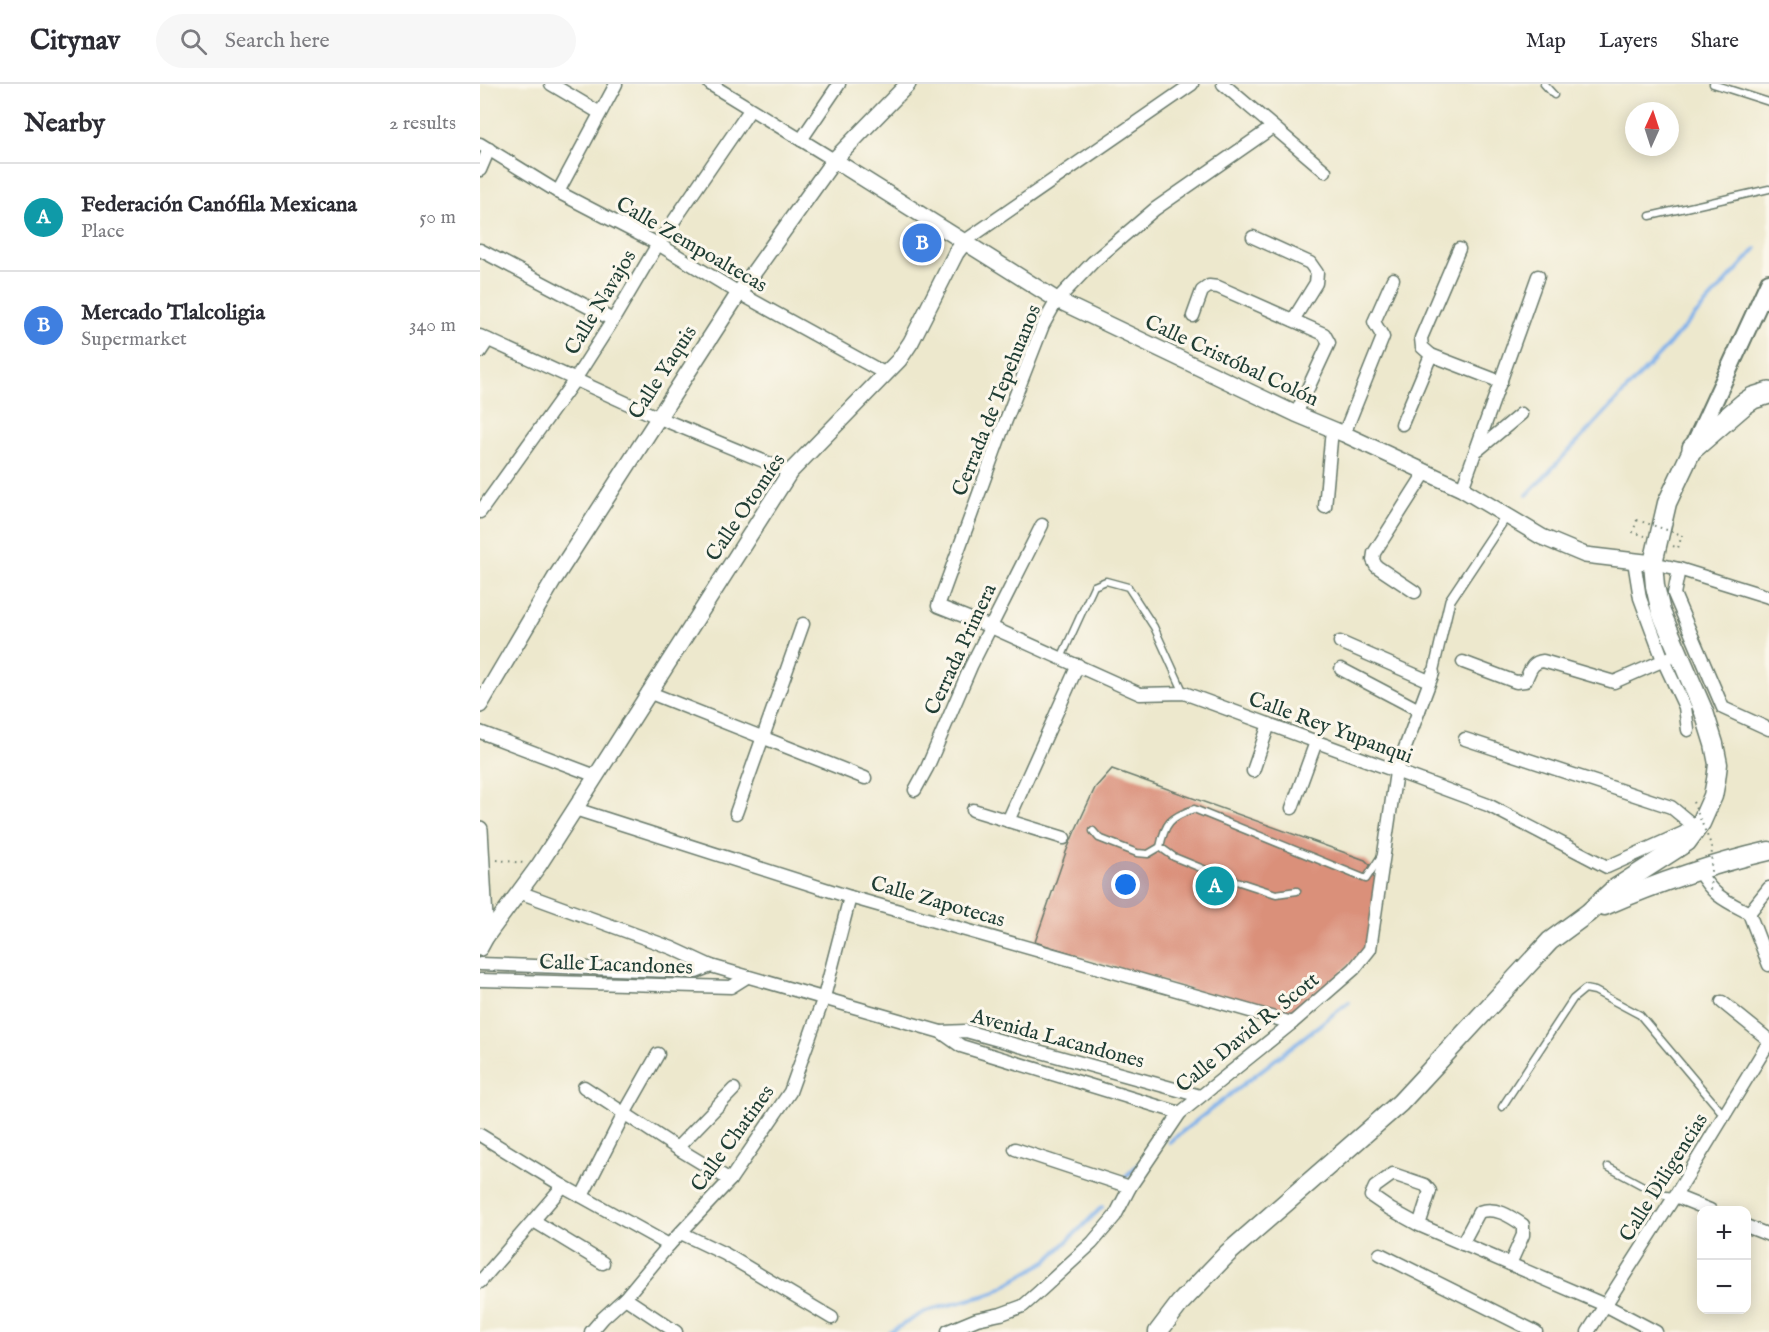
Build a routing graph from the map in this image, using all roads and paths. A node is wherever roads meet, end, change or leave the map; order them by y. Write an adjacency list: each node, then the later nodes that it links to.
1 (552, 84): 13 (street)
2 (616, 84): 13 (street)
3 (710, 84): 12 (street, Calle Cristóbal Colón)
4 (839, 84): 15 (street)
5 (908, 84): 17 (street, Calle Yaquis)
6 (1192, 84): 24 (street, Calle Otomíes)
7 (1223, 84): 14 (street)
8 (1544, 84): 10 (lane)
9 (1713, 84): 11 (lane)
10 (1554, 95)
11 (1769, 102)
12 (750, 110): 15 (street, Calle Cristóbal Colón); 25 (street, Calle Navajos)
13 (600, 113): 21 (street)
14 (1273, 127): 19 (street); 32 (street, Cerrada de Tepehuanos)
15 (801, 140): 17 (street, Calle Cristóbal Colón)
16 (484, 147): 18 (street); 21 (street, Calle Zempoaltecas)
17 (834, 160): 24 (street, Calle Cristóbal Colón); 31 (street, Calle Yaquis)
18 (480, 170)
19 (1325, 171)
20 (1769, 189): 22 (lane)
21 (558, 192): 25 (street, Calle Zempoaltecas)
22 (1650, 216)
23 (1253, 237): 35 (street)
24 (965, 241): 32 (street, Calle Cristóbal Colón); 39 (street, Calle Otomíes)
25 (658, 244): 31 (street, Calle Zempoaltecas); 34 (street, Calle Navajos)
26 (1459, 249): 38 (street)
27 (480, 250): 34 (street)
28 (1538, 276): 41 (street)
29 (1393, 279): 47 (street)
30 (1769, 282): 48 (main road)
31 (739, 293): 39 (street, Calle Zempoaltecas); 45 (street, Calle Yaquis)
32 (1057, 300): 43 (street, Calle Cristóbal Colón); 64 (street, Cerrada de Tepehuanos)
33 (1193, 316): 35 (street)
34 (613, 320): 40 (street, Calle Navajos)
35 (1293, 320): 43 (street)
36 (484, 338): 37 (street); 40 (street)
37 (480, 352)
38 (1431, 356): 41 (street); 46 (street)
39 (886, 374): 50 (street, Calle Otomíes)
40 (574, 381): 45 (street); 54 (street, Calle Navajos)
41 (1502, 382): 49 (street)
42 (1769, 393): 48 (highway)
43 (1296, 414): 47 (street, Calle Cristóbal Colón)
44 (1521, 414): 49 (street)
45 (657, 417): 50 (street); 76 (street, Calle Yaquis)
46 (1402, 424)
47 (1338, 432): 51 (street, Calle Cristóbal Colón); 53 (street)
48 (1693, 448): 58 (main road)
49 (1478, 450): 52 (street)
50 (790, 472): 74 (street, Calle Otomíes)
51 (1425, 472): 52 (street, Calle Cristóbal Colón); 62 (street)
52 (1462, 489): 55 (street, Calle Cristóbal Colón)
53 (1325, 507)
54 (480, 512)
55 (1506, 516): 59 (street, Calle Cristóbal Colón); 73 (street)
56 (1042, 525): 66 (street, Cerrada Primera)
57 (1682, 535): 58 (path, bridge)
58 (1657, 541): 60 (main road)
59 (1634, 561): 60 (street, Calle Cristóbal Colón); 68 (street)
60 (1653, 563): 61 (street, Calle Cristóbal Colón); 68 (main road)
61 (1679, 569): 63 (street, Calle Cristóbal Colón); 79 (street)
62 (1415, 592)
63 (1769, 597)
64 (938, 606): 66 (street, Calle Rey Yupanqui)
65 (803, 624): 82 (street)
66 (991, 627): 69 (street, Calle Rey Yupanqui); 89 (street, Cerrada Primera)
67 (1340, 642): 73 (street)
68 (1670, 657): 70 (street); 80 (street); 96 (main road)
69 (1061, 658): 71 (street, Calle Rey Yupanqui); 75 (lane)
70 (1463, 662)
71 (1078, 665): 75 (street, Calle Rey Yupanqui); 95 (street)
72 (1341, 669): 77 (street)
73 (1431, 677): 77 (street, Calle David R. Scott)
74 (648, 692): 82 (street); 87 (street, Calle Otomíes)
75 (1184, 693): 78 (street, Calle Rey Yupanqui)
76 (480, 705)
77 (1419, 710): 86 (street, Calle David R. Scott)
78 (1269, 724): 84 (street, Calle Rey Yupanqui); 85 (street)
79 (1769, 729)
80 (1688, 730)
81 (480, 732): 87 (street)
82 (762, 737): 88 (street); 94 (street)
83 (1465, 739): 96 (street)
84 (1316, 742): 86 (street, Calle Rey Yupanqui); 91 (street)
85 (1252, 771)
86 (1396, 772): 96 (street, Calle Rey Yupanqui); 101 (street, Calle David R. Scott)
87 (596, 776): 92 (street, Calle Otomíes)
88 (865, 778)
89 (915, 790)
90 (1693, 802): 109 (path, bridge)
91 (1292, 808)
92 (575, 809): 104 (street, Calle Otomíes); 110 (street, Calle Zapotecas)
93 (974, 810): 95 (street)
94 (736, 813)
95 (1008, 821): 99 (street)
96 (1696, 827): 105 (main road); 111 (main road)
97 (480, 829): 103 (street)
98 (1093, 831): 100 (lane)
99 (1064, 838)
100 (1160, 847): 101 (lane); 107 (lane)
101 (1386, 848): 121 (street, Calle David R. Scott)
102 (1769, 851): 105 (main road)
103 (481, 859): 104 (path); 113 (street)
104 (539, 865): 108 (street, Calle Otomíes)
105 (1698, 870): 111 (main road); 112 (street)
106 (1769, 888): 112 (street)
107 (1297, 891)
108 (519, 892): 113 (street, Calle Otomíes); 116 (street, Avenida Lacandones)
109 (1710, 893)
110 (850, 897): 119 (street, Calle Chatines); 121 (street, Calle Zapotecas)
111 (1588, 913): 166 (main road)
112 (1749, 913): 115 (street)
113 (483, 942)
114 (480, 964): 116 (street, Calle Lacandones)
115 (1769, 965)
116 (711, 966): 117 (street, Avenida Lacandones)
117 (747, 977): 118 (street, Calle Lacandones); 119 (street, Avenida Lacandones)
118 (480, 980)
119 (824, 997): 122 (street, Avenida Lacandones); 142 (street, Calle Chatines)
120 (1722, 1002): 123 (street)
121 (1292, 1023): 133 (street, Calle David R. Scott)
122 (940, 1032): 124 (street, Avenida Lacandones); 126 (street, Avenida Lacandones)
123 (1769, 1041): 137 (street, Calle Diligencias)
124 (1008, 1043): 126 (street); 127 (street, Avenida Lacandones)
125 (658, 1054): 136 (street)
126 (1003, 1059): 129 (street, Avenida Lacandones)
127 (1072, 1061): 128 (street, Avenida Lacandones); 129 (street)
128 (1125, 1076): 132 (street); 133 (street, Avenida Lacandones)
129 (1067, 1078): 132 (street, Avenida Lacandones)
130 (584, 1087): 136 (street)
131 (734, 1089): 139 (street)
132 (1118, 1094): 135 (street, Avenida Lacandones)
133 (1200, 1096): 135 (street, Calle David R. Scott)
134 (1502, 1107): 137 (lane)
135 (1180, 1113): 144 (street, Calle David R. Scott)
136 (624, 1114): 139 (street); 145 (street)
137 (1724, 1115): 146 (street, Calle Diligencias)
138 (480, 1135): 143 (street)
139 (677, 1148): 142 (street)
140 (1015, 1149): 144 (street)
141 (1608, 1167): 146 (lane)
142 (730, 1180): 151 (street, Calle Chatines)
143 (563, 1186): 145 (street); 148 (street)
144 (1130, 1187): 163 (street, Calle David R. Scott)
145 (582, 1196): 154 (street)
146 (1675, 1196): 147 (street); 160 (street, Calle Diligencias)
147 (1700, 1206)
148 (534, 1221): 156 (street); 158 (street)
149 (1419, 1225): 149 (street); 153 (street)
150 (1751, 1228): 152 (street)
151 (681, 1233): 154 (street, Calle Chatines); 161 (street)
152 (1769, 1235)
153 (1462, 1244): 157 (street); 157 (street)
154 (669, 1245): 159 (street, Calle Chatines)
155 (1380, 1254): 167 (street)
156 (603, 1263)
157 (1510, 1264): 160 (street)
158 (480, 1282)
159 (625, 1298): 162 (street); 164 (street, Calle Chatines)
160 (1605, 1305): 168 (street, Calle Diligencias); 169 (street)
161 (832, 1318)
162 (659, 1328): 165 (street)
163 (948, 1331)
164 (591, 1332)
165 (676, 1332)
166 (1158, 1332)
167 (1536, 1332)
168 (1588, 1332)
169 (1656, 1332)

